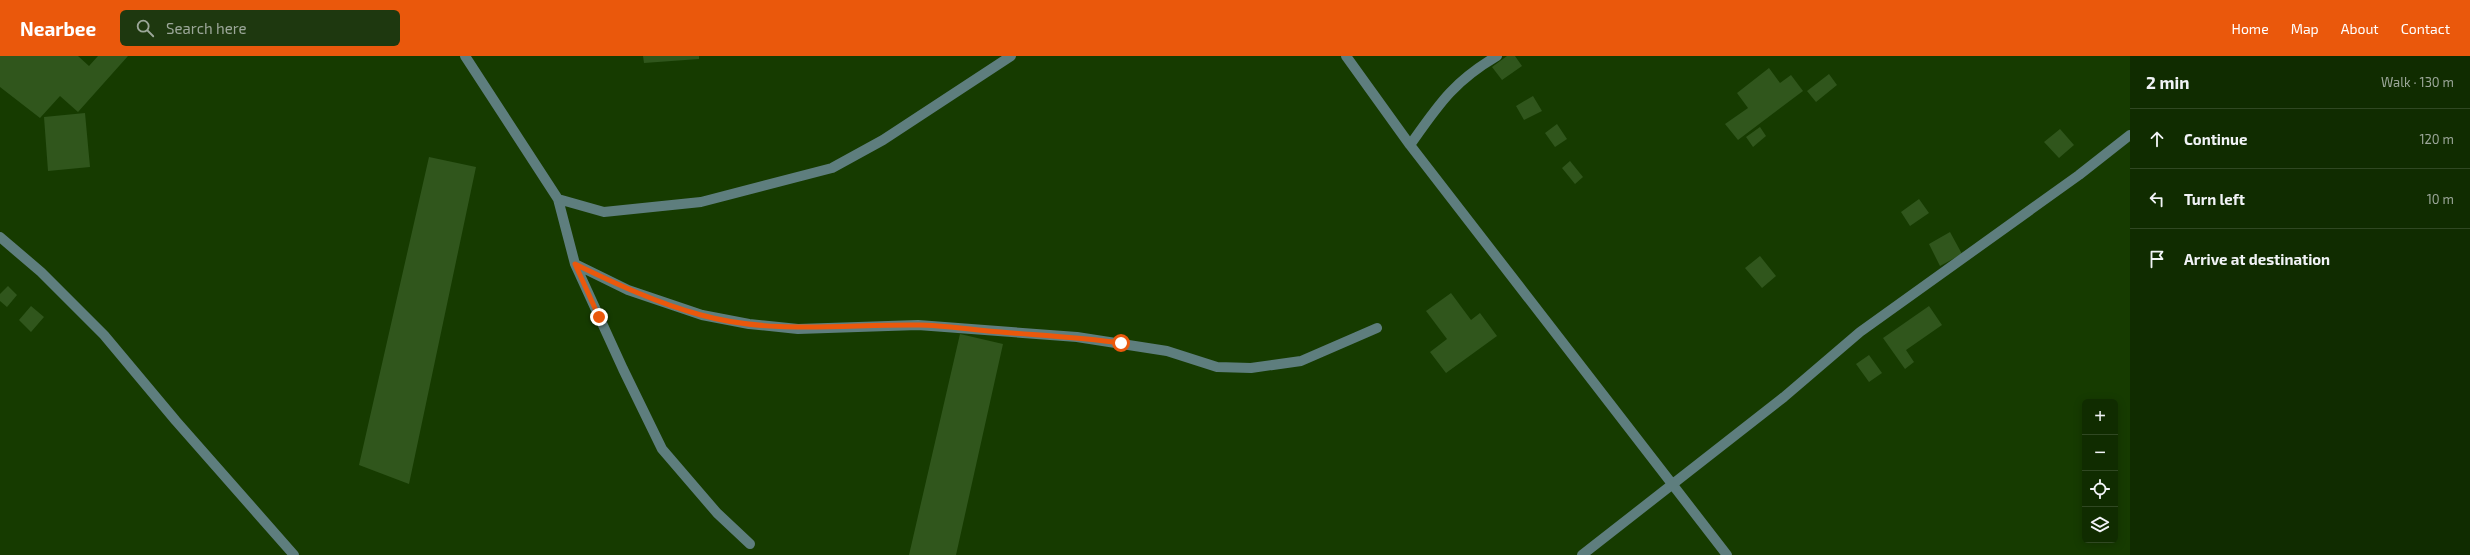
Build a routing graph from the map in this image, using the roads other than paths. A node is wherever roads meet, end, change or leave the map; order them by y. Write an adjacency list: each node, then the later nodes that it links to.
1 (466, 56): 7 (street)
2 (1011, 56): 7 (street)
3 (1346, 56): 6 (street)
4 (1497, 56): 6 (street)
5 (2130, 135): 11 (street)
6 (1410, 145): 11 (street)
7 (558, 199): 9 (street)
8 (0, 237): 13 (street)
9 (575, 264): 10 (street); 12 (street)
10 (1377, 328)
11 (1673, 484): 14 (street); 15 (street)
12 (750, 544)
13 (294, 555)
14 (1582, 555)
15 (1726, 555)

